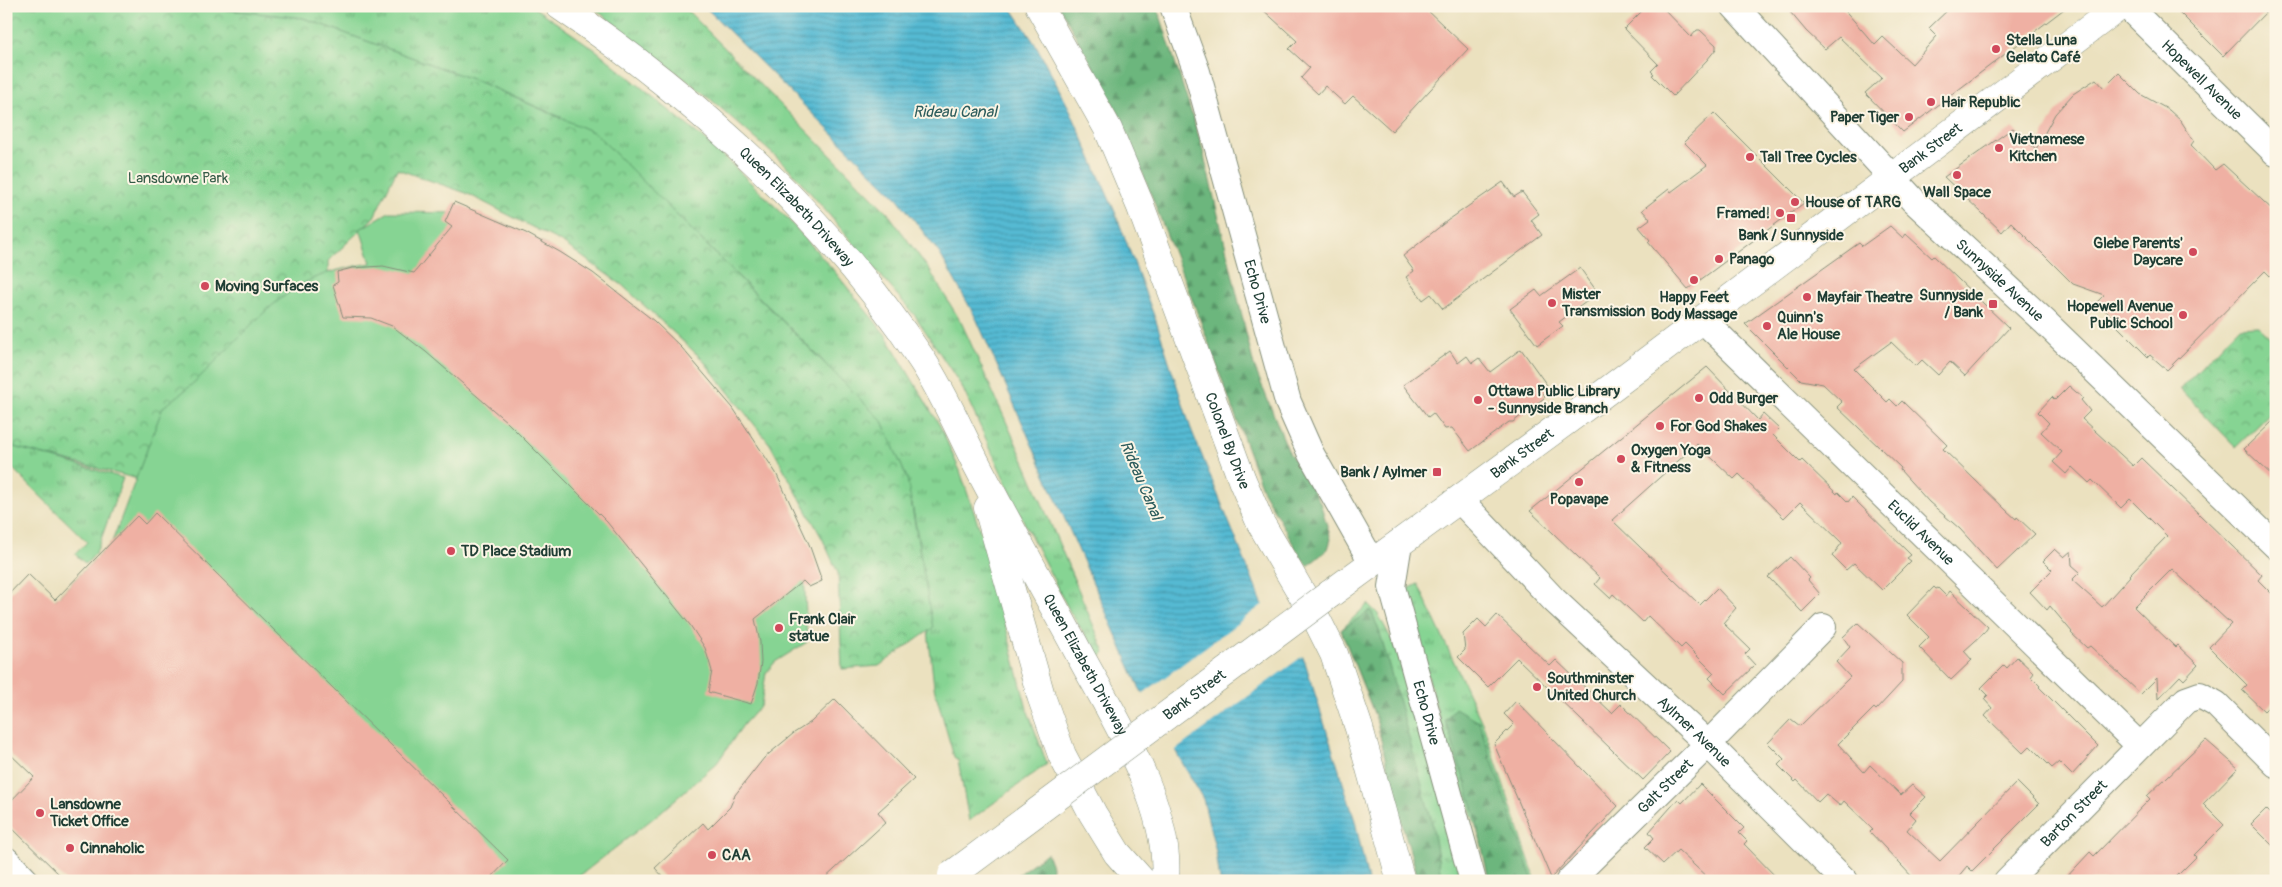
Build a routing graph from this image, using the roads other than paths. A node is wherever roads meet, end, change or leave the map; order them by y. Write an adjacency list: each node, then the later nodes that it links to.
1 (560, 6): 10 (main road, Queen Elizabeth Driveway)
2 (1040, 6): 24 (main road, Colonel By Drive)
3 (1173, 6): 14 (street, Echo Drive)
4 (1734, 6): 8 (street, Sunnyside Avenue)
5 (2120, 6): 8 (main road, Bank Street)
6 (2128, 6): 7 (street, Hopewell Avenue)
7 (2276, 153)
8 (1893, 178): 9 (main road, Bank Street); 13 (street, Sunnyside Avenue)
9 (1702, 319): 11 (main road, Bank Street); 17 (street, Euclid Avenue)
10 (974, 459): 22 (main road, Queen Elizabeth Driveway); 23 (main road, Queen Elizabeth Driveway)
11 (1459, 499): 12 (main road, Bank Street); 16 (street, Aylmer Avenue)
12 (1399, 543): 14 (main road, Bank Street); 25 (street, Echo Drive)
13 (2276, 546)
14 (1372, 562): 20 (main road, Bank Street, bridge)
15 (1823, 628): 16 (street, Galt Street)
16 (1708, 744): 26 (street, Galt Street); 27 (street, Aylmer Avenue)
17 (2140, 746): 18 (street, Barton Street); 28 (street, Barton Street)
18 (2276, 764)
19 (6, 860): 21 (street)
20 (948, 878)
21 (26, 881)
22 (1142, 881)
23 (1165, 881)
24 (1401, 881)
25 (1473, 881)
26 (1569, 881)
27 (1845, 881)
28 (2007, 881)

